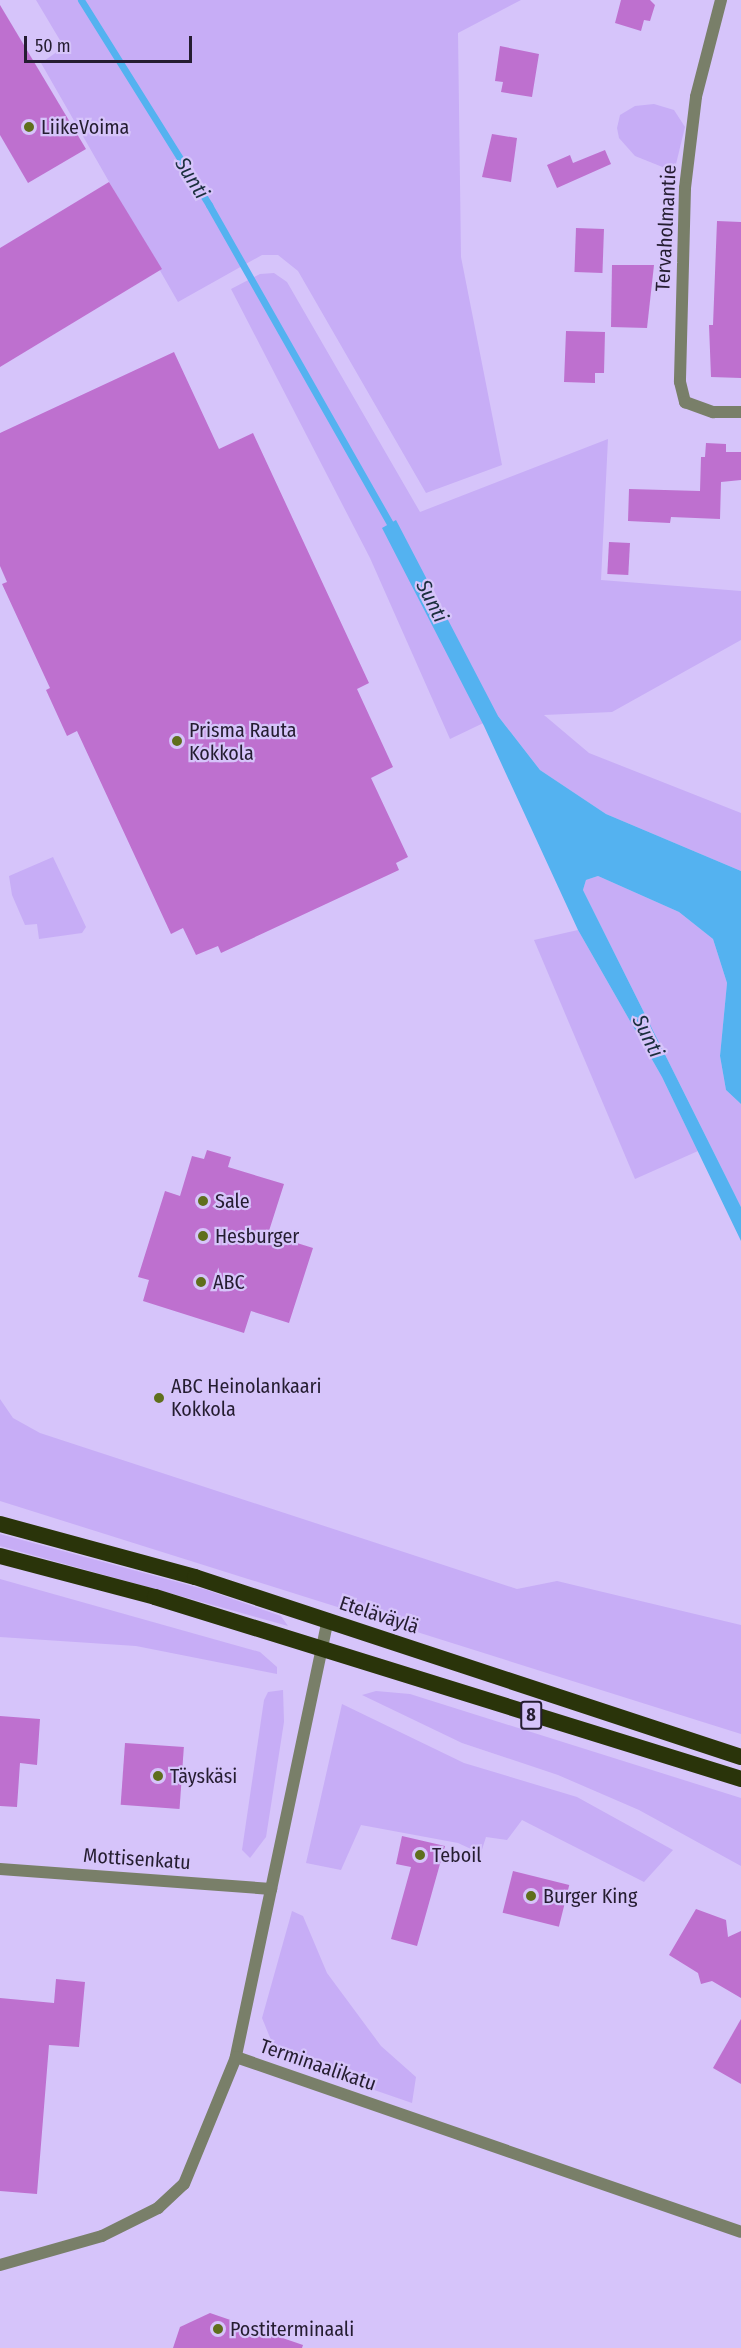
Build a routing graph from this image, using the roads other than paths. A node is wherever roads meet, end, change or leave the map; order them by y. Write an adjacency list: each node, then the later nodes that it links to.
1 (721, 0): 2 (street, Tervaholmantie)
2 (741, 412)
3 (0, 1524): 5 (highway, Eteläväylä / 8)
4 (0, 1556): 6 (highway, 8)
5 (328, 1620): 6 (street, Terminaalikatu); 7 (highway, Eteläväylä / 8)
6 (321, 1648): 8 (highway, 8); 10 (street, Terminaalikatu)
7 (741, 1757)
8 (741, 1779)
9 (0, 1869): 10 (street, Mottisenkatu)
10 (271, 1889): 11 (street, Terminaalikatu)
11 (236, 2057): 12 (street, Terminaalikatu); 13 (street)
12 (741, 2232)
13 (0, 2265)

